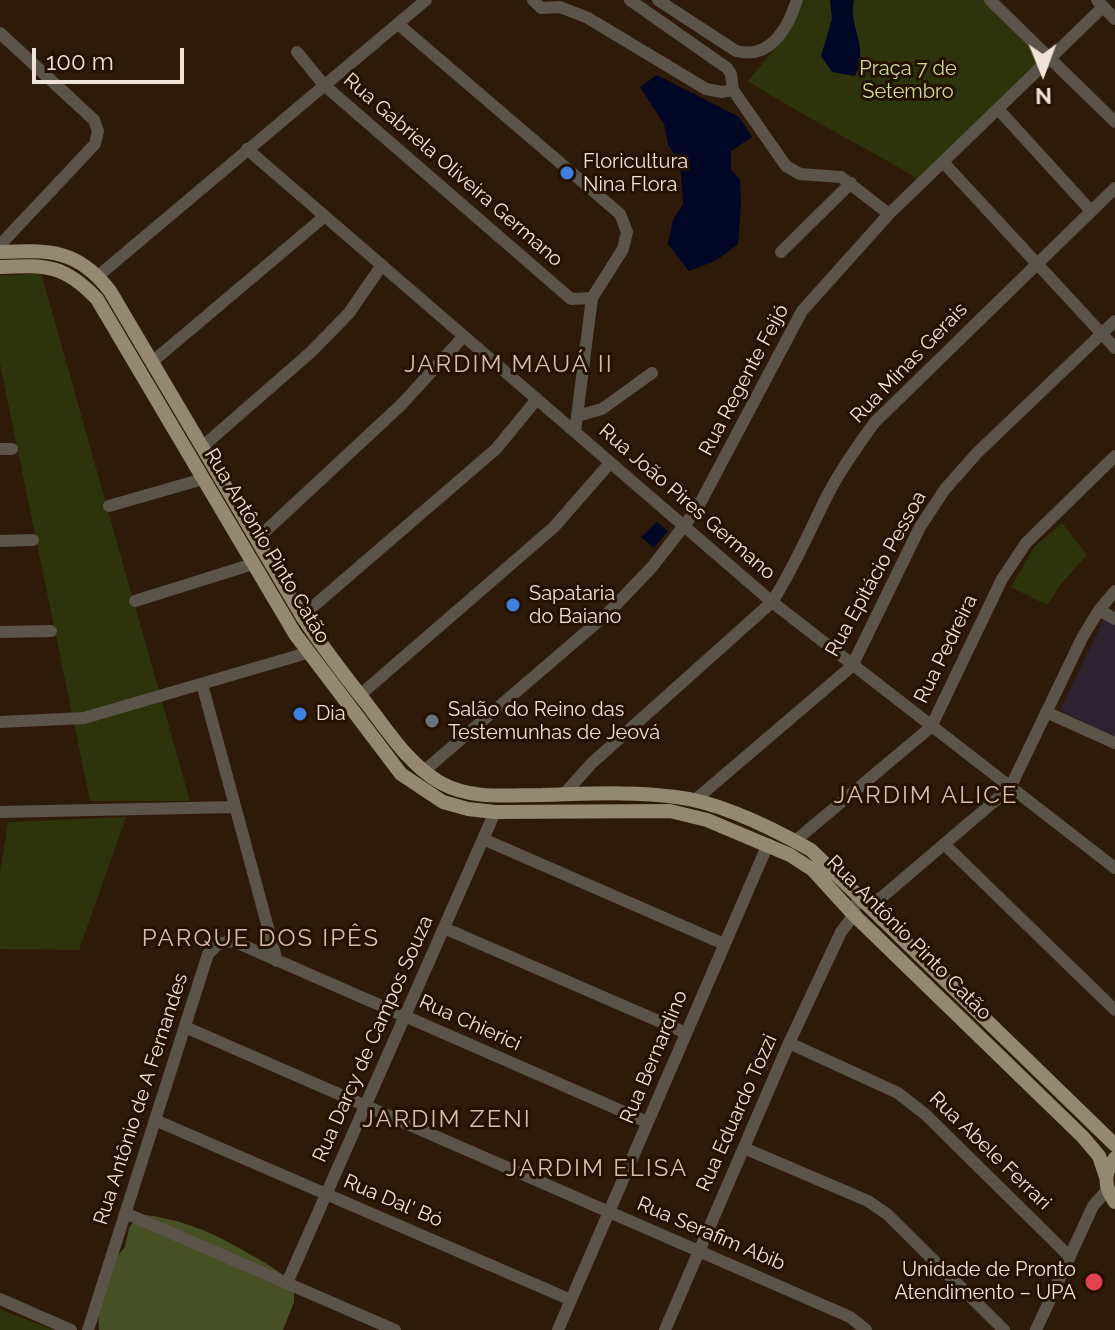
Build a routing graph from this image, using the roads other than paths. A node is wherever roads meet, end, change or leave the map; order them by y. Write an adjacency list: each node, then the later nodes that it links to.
1 (426, 0): 9 (street)
2 (533, 0): 14 (street)
3 (630, 0): 14 (street)
4 (658, 0): 5 (street)
5 (797, 0)
6 (990, 0): 12 (street)
7 (1100, 3): 8 (street); 12 (street, Rua Regente Feijó)
8 (1115, 19)
9 (398, 24): 13 (street); 31 (street)
10 (0, 33): 24 (street)
11 (297, 52): 13 (street, Rua Gabriela Oliveira Germano)
12 (1050, 59): 15 (street, Rua Regente Feijó); 16 (street)
13 (324, 85): 17 (street); 31 (street, Rua Gabriela Oliveira Germano)
14 (733, 90): 19 (street)
15 (998, 109): 18 (street, Rua Regente Feijó); 21 (street)
16 (1115, 122)
17 (247, 149): 23 (street, Rua João Pires Germano); 30 (street)
18 (943, 162): 22 (street, Rua Regente Feijó); 27 (street)
19 (851, 183): 22 (street); 26 (street)
20 (1115, 188): 21 (street, Rua Minas Gerais)
21 (1091, 211): 27 (street, Rua Minas Gerais)
22 (889, 214): 47 (street, Rua Regente Feijó)
23 (325, 216): 28 (street, Rua João Pires Germano); 37 (street)
24 (0, 245)
25 (0, 252): 30 (main road, Rua Antônio Pinto Catão)
26 (781, 252)
27 (1037, 263): 33 (street); 55 (street, Rua Minas Gerais)
28 (382, 265): 34 (street, Rua João Pires Germano); 42 (street)
29 (0, 267): 36 (main road, Rua Antônio Pinto Catão)
30 (98, 276): 37 (main road, Rua Antônio Pinto Catão)
31 (592, 298): 40 (street)
32 (1115, 321): 33 (street, Rua Epitácio Pessoa)
33 (1102, 334): 35 (street); 62 (street, Rua Epitácio Pessoa)
34 (464, 336): 39 (street, Rua João Pires Germano); 48 (street)
35 (1115, 348)
36 (130, 357): 37 (main road); 45 (main road, Rua Antônio Pinto Catão)
37 (152, 362): 42 (main road, Rua Antônio Pinto Catão)
38 (652, 373): 40 (street)
39 (537, 399): 41 (street, Rua João Pires Germano); 57 (street)
40 (577, 416): 41 (street)
41 (575, 432): 44 (street, Rua João Pires Germano)
42 (202, 447): 48 (main road, Rua Antônio Pinto Catão)
43 (1115, 456): 68 (street, Rua Pedreira)
44 (610, 463): 47 (street, Rua João Pires Germano); 65 (street)
45 (203, 479): 46 (street); 51 (main road, Rua Antônio Pinto Catão)
46 (109, 506)
47 (685, 527): 55 (street, Rua João Pires Germano); 70 (street, Rua Regente Feijó)
48 (258, 538): 51 (main road); 57 (main road, Rua Antônio Pinto Catão)
49 (33, 540): 50 (street)
50 (0, 541)
51 (243, 546): 52 (main road, Rua Antônio Pinto Catão)
52 (253, 564): 54 (street); 61 (main road, Rua Antônio Pinto Catão)
53 (1115, 591): 56 (street)
54 (135, 601)
55 (772, 602): 62 (street, Rua João Pires Germano); 72 (street, Rua Minas Gerais)
56 (1099, 610): 58 (street); 66 (street)
57 (302, 616): 65 (main road, Rua Antônio Pinto Catão)
58 (1115, 619)
59 (51, 631): 60 (street)
60 (0, 632)
61 (307, 653): 63 (street); 64 (main road, Rua Antônio Pinto Catão)
62 (852, 666): 68 (street, Rua João Pires Germano); 73 (street, Rua Epitácio Pessoa)
63 (202, 684): 67 (street); 74 (street)
64 (332, 684): 65 (main road); 77 (main road, Rua Antônio Pinto Catão)
65 (360, 695): 70 (main road, Rua Antônio Pinto Catão)
66 (1046, 712): 69 (street); 71 (street)
67 (0, 722)
68 (931, 727): 71 (street, Rua João Pires Germano); 79 (street, Rua Pedreira)
69 (1115, 743)
70 (424, 771): 72 (main road, Rua Antônio Pinto Catão)
71 (1010, 788): 81 (street); 82 (street, Rua João Pires Germano)
72 (564, 794): 73 (main road, Rua Antônio Pinto Catão); 75 (main road)
73 (695, 800): 79 (main road, Rua Antônio Pinto Catão)
74 (235, 807): 76 (street); 87 (street)
75 (559, 811): 77 (main road, Rua Antônio Pinto Catão); 80 (main road, Rua Antônio Pinto Catão)
76 (0, 812)
77 (495, 812): 78 (street, Rua Darcy de Campos Souza)
78 (483, 839): 85 (street, Rua Darcy de Campos Souza); 86 (street)
79 (795, 841): 83 (main road, Rua Antônio Pinto Catão)
80 (768, 844): 84 (main road, Rua Antônio Pinto Catão); 86 (street, Rua Bernardino)
81 (944, 844): 83 (street); 88 (street)
82 (1115, 868)
83 (869, 904): 84 (street); 96 (main road, Rua Antônio Pinto Catão)
84 (854, 915): 92 (street, Rua Eduardo Tozzi); 99 (main road, Rua Antônio Pinto Catão)
85 (444, 928): 89 (street, Rua Darcy de Campos Souza); 91 (street)
86 (724, 944): 91 (street, Rua Bernardino)
87 (277, 961): 89 (street, Rua Chierici); 90 (street, Rua Antônio de A Fernandes)
88 (1115, 1010)
89 (406, 1017): 93 (street, Rua Darcy de Campos Souza); 95 (street, Rua Chierici)
90 (185, 1027): 93 (street, Rua Serafim Abib); 94 (street, Rua Antônio de A Fernandes)
91 (686, 1033): 95 (street, Rua Bernardino)
92 (789, 1043): 97 (street, Rua Eduardo Tozzi); 104 (street, Rua Abele Ferrari)
93 (366, 1106): 100 (street, Rua Darcy de Campos Souza); 101 (street, Rua Serafim Abib)
94 (155, 1120): 100 (street, Rua Dal' Bó); 102 (street, Rua Antônio de A Fernandes)
95 (647, 1122): 101 (street, Rua Bernardino)
96 (1115, 1145)
97 (744, 1148): 103 (street, Rua Eduardo Tozzi); 114 (street)
98 (1115, 1158): 99 (main road)
99 (1110, 1189): 104 (street)
100 (326, 1194): 105 (street, Rua Darcy de Campos Souza); 107 (street, Rua Dal' Bó)
101 (609, 1212): 103 (street, Rua Serafim Abib); 107 (street, Rua Bernardino)
102 (125, 1213): 105 (street); 109 (street, Rua Antônio de A Fernandes)
103 (699, 1251): 112 (street, Rua Eduardo Tozzi); 113 (street, Rua Serafim Abib)
104 (1069, 1256): 115 (street)
105 (287, 1283): 110 (street)
106 (0, 1299): 108 (street)
107 (571, 1300): 111 (street, Rua Bernardino)
108 (71, 1330)
109 (88, 1330)
110 (395, 1330)
111 (558, 1330)
112 (665, 1330)
113 (866, 1330)
114 (1004, 1330)
115 (1036, 1330)

